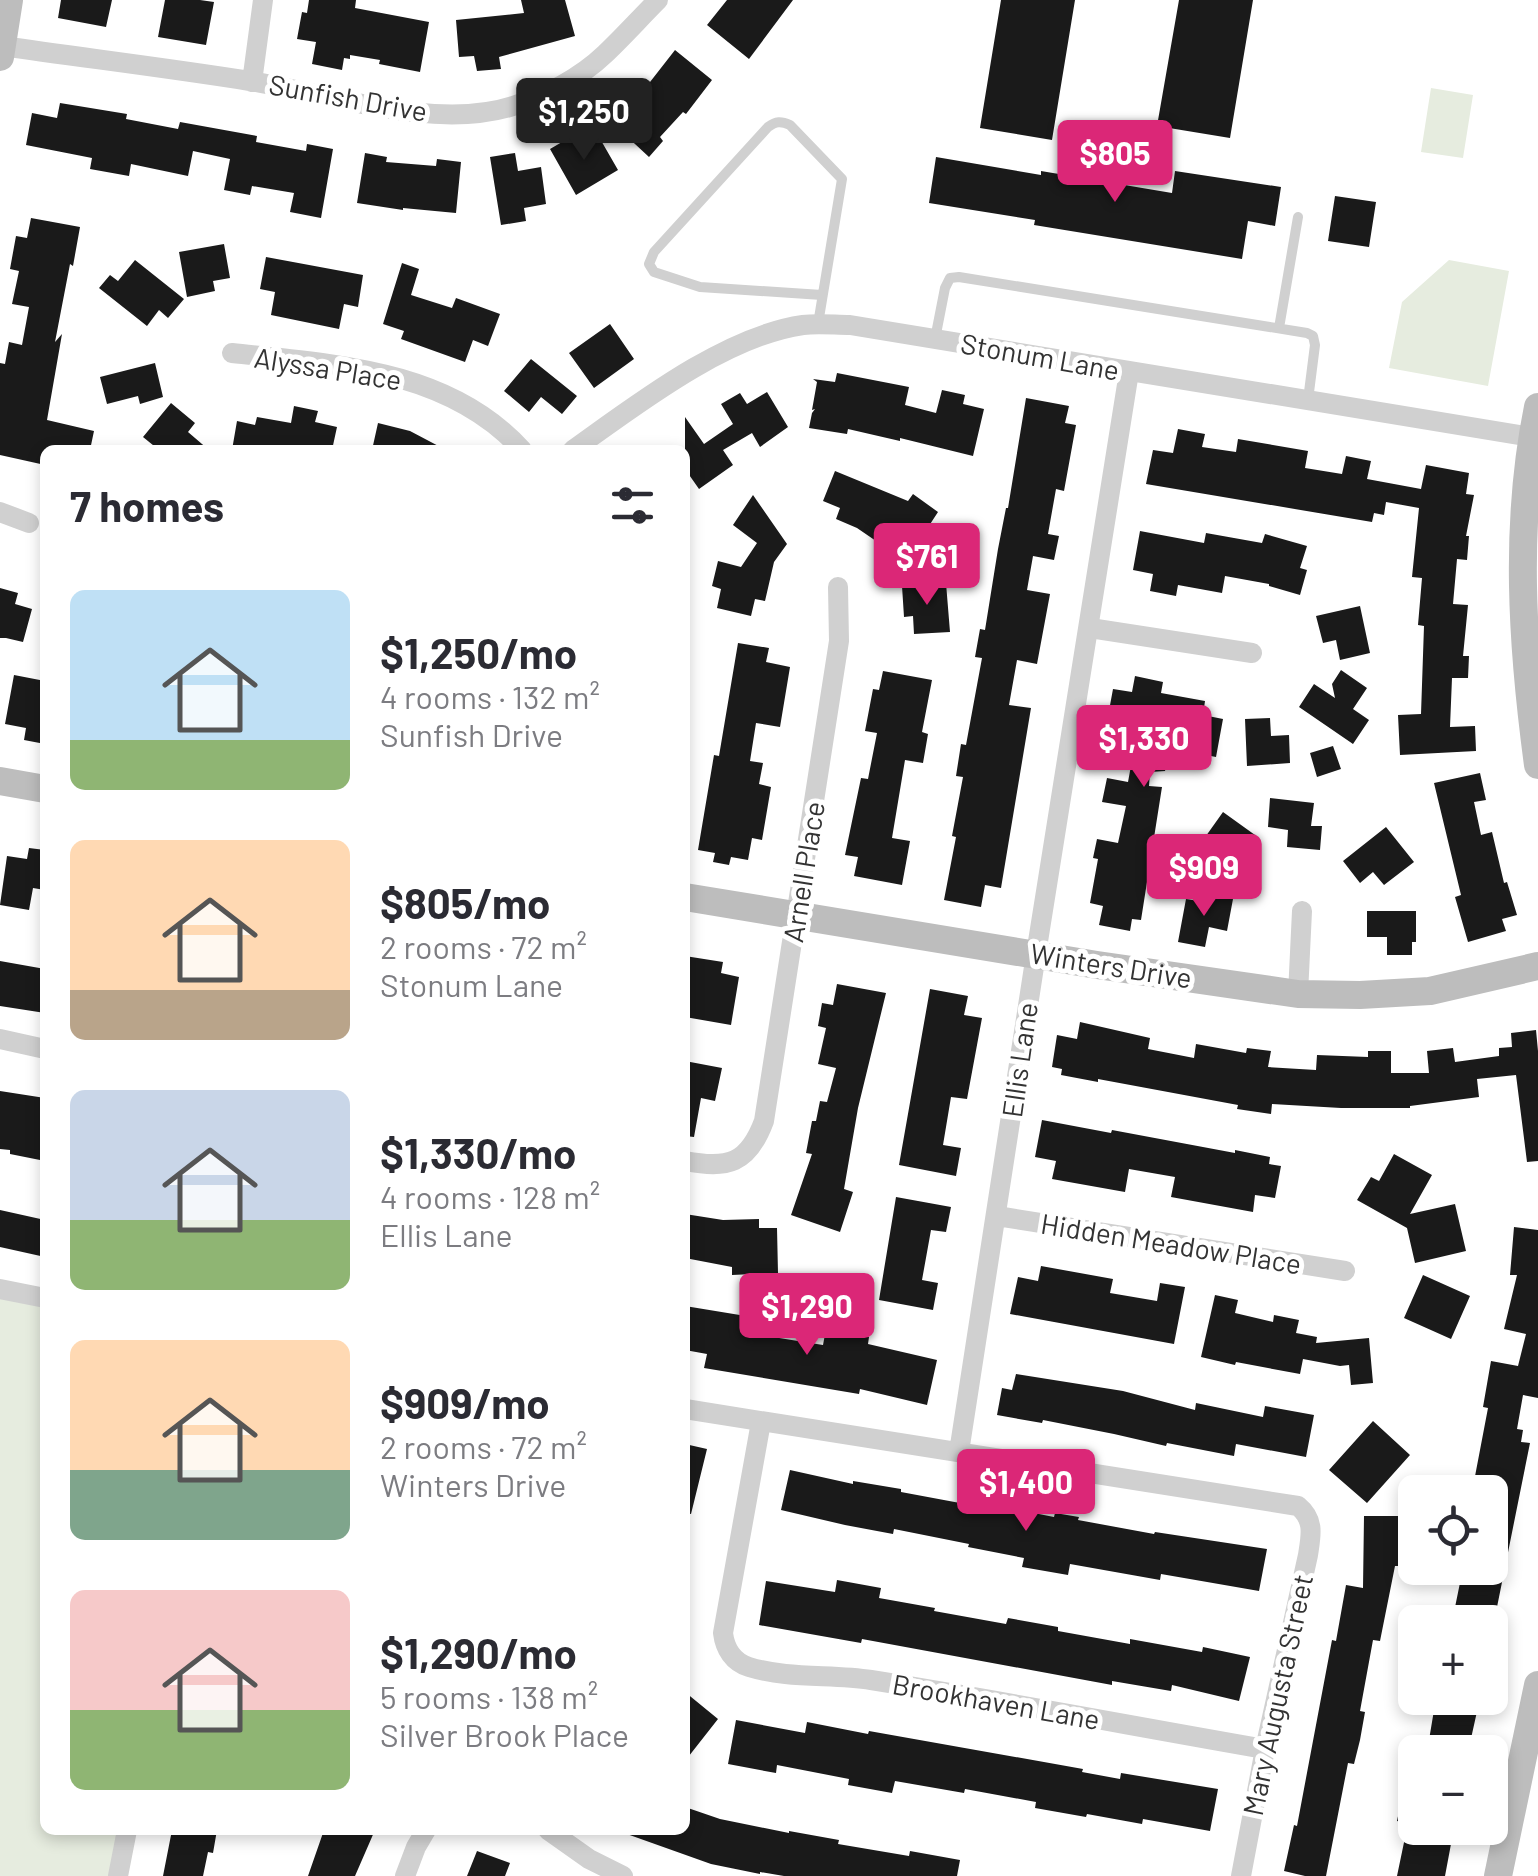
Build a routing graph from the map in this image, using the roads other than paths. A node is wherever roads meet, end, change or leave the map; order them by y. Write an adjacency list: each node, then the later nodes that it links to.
1 (9, 0): 4 (street)
2 (264, 0): 5 (street)
3 (648, 3): 5 (street, Sunfish Drive)
4 (1, 51): 5 (street, Sunfish Drive)
5 (252, 82)
6 (1298, 217): 9 (lane)
7 (822, 295): 7 (lane); 8 (lane)
8 (818, 324): 10 (street, Stonum Lane); 17 (street, Stonum Lane)
9 (1279, 328): 10 (lane); 13 (lane)
10 (935, 339): 12 (street, Stonum Lane)
11 (232, 354): 16 (street, Alyssa Place)
12 (1129, 372): 13 (street, Stonum Lane); 21 (street, Ellis Lane)
13 (1308, 402): 15 (street, Stonum Lane)
14 (1538, 407): 15 (street)
15 (1535, 438): 23 (street)
16 (518, 445)
17 (580, 445)
18 (0, 512): 19 (street)
19 (29, 524)
20 (838, 587): 29 (street, Arnell Place)
21 (1090, 628): 22 (street); 30 (street, Ellis Lane)
22 (1252, 653)
23 (1534, 710): 24 (street)
24 (1538, 765)
25 (0, 780): 26 (street)
26 (40, 789)
27 (690, 898): 29 (street, Winters Drive)
28 (1302, 911): 32 (street)
29 (797, 916): 30 (street, Winters Drive); 35 (street, Arnell Place)
30 (1036, 954): 32 (street, Winters Drive); 36 (street, Ellis Lane)
31 (1538, 966): 32 (street, Winters Drive)
32 (1298, 994)
33 (0, 1039): 34 (street)
34 (40, 1048)
35 (690, 1161)
36 (997, 1216): 37 (street, Hidden Meadow Place); 42 (street, Ellis Lane)
37 (1344, 1271)
38 (0, 1289): 39 (street)
39 (40, 1297)
40 (690, 1410): 41 (street)
41 (761, 1422): 42 (street); 44 (street, Brookhaven Lane)
42 (959, 1452): 44 (street, Mary Augusta Street)
43 (1538, 1686): 52 (street)
44 (1264, 1748): 51 (street, Mary Augusta Street)
45 (126, 1835): 48 (street)
46 (423, 1835): 49 (street)
47 (555, 1835): 50 (street)
48 (118, 1876)
49 (405, 1876)
50 (623, 1876)
51 (1241, 1876)
52 (1498, 1876)

